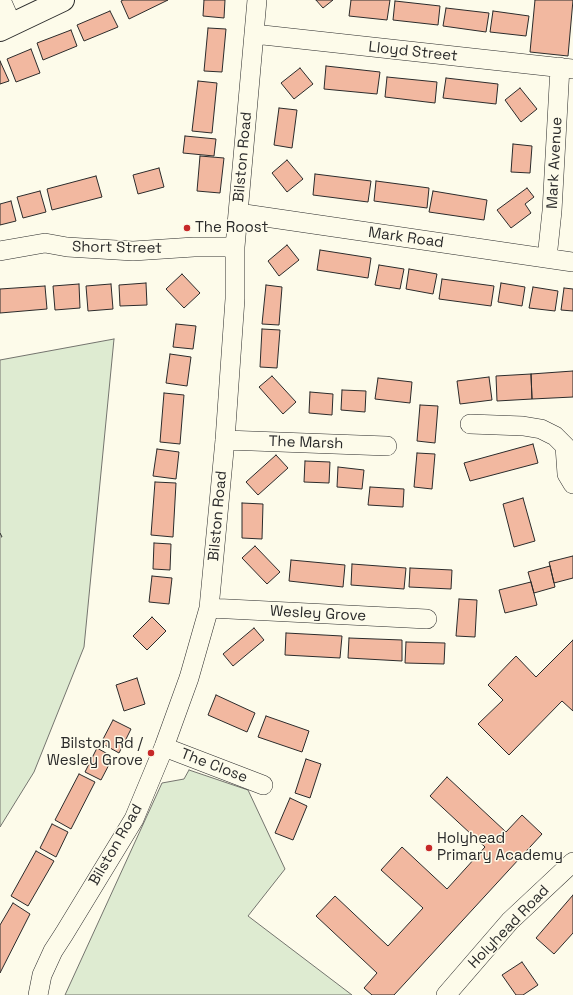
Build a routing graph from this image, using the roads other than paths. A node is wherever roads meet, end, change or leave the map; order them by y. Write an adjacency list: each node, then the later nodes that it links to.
1 (1, 0): 4 (street)
2 (63, 0): 4 (main road)
3 (257, 0): 5 (street, Bilston Road)
4 (6, 28)
5 (254, 34): 6 (street, Lloyd Street); 7 (street, Bilston Road)
6 (567, 68): 10 (street, Mark Avenue)
7 (238, 213): 8 (street, Bilston Road); 10 (street, Mark Road)
8 (235, 246): 9 (street, Short Street); 13 (street, Bilston Road)
9 (0, 251)
10 (547, 258): 11 (street, Mark Road)
11 (573, 262)
12 (470, 424): 15 (street)
13 (226, 440): 14 (street, The Marsh); 17 (street, Bilston Road)
14 (387, 446)
15 (569, 449): 16 (street)
16 (573, 484)
17 (209, 608): 18 (street, Wesley Grove); 19 (street, Bilston Road)
18 (427, 619)
19 (164, 747): 20 (street, The Close); 22 (street, Bilston Road)
20 (263, 785)
21 (573, 862): 23 (street, Holyhead Road)
22 (38, 995)
23 (446, 995)

